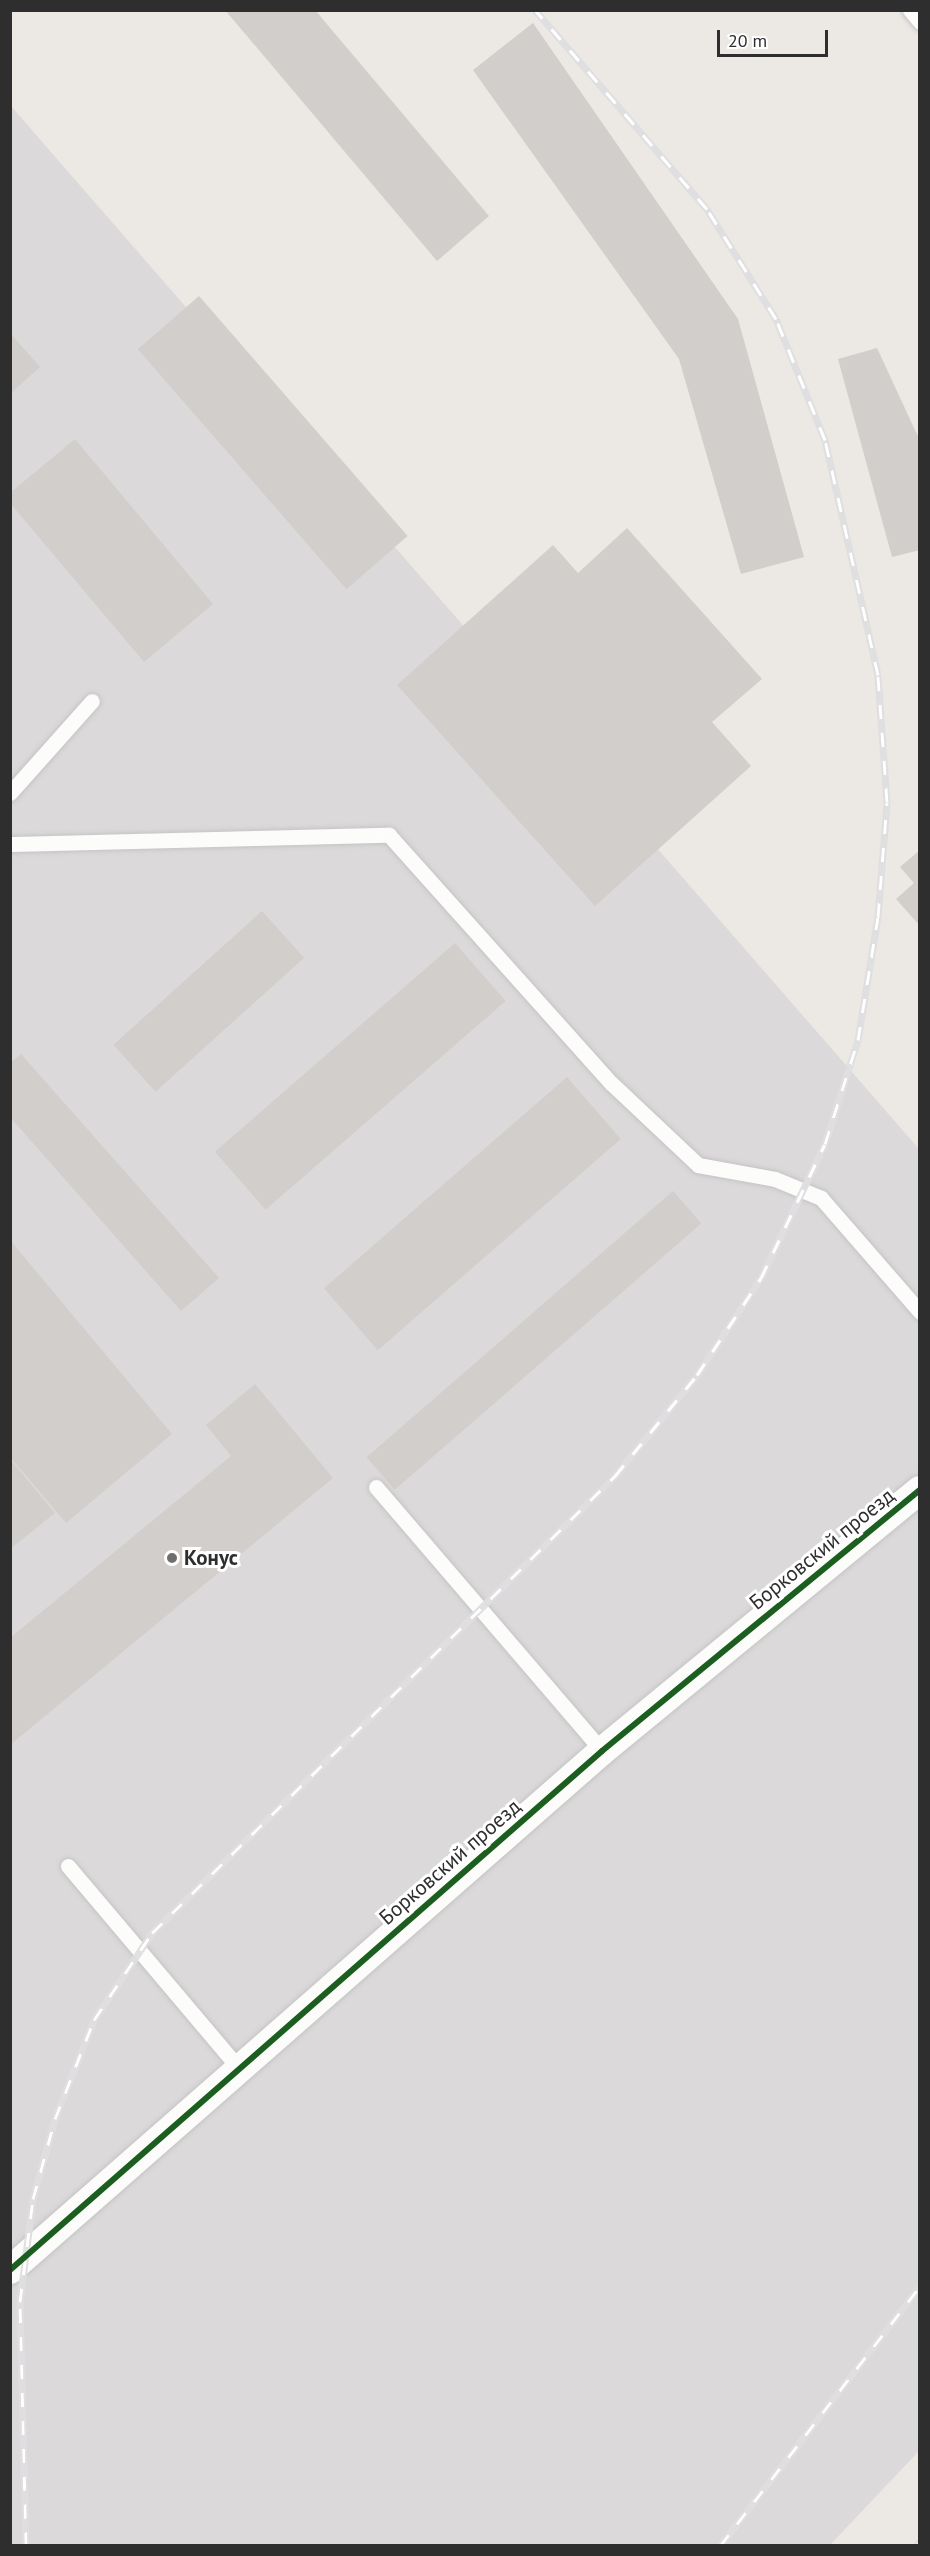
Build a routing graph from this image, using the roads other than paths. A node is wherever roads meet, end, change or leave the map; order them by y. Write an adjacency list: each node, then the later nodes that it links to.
1 (910, 10): 2 (lane)
2 (920, 22)
3 (92, 701): 4 (lane)
4 (10, 793)
5 (10, 844): 6 (lane)
6 (920, 1312)
7 (376, 1487): 9 (lane)
8 (920, 1490): 9 (street, Борковский проезд)
9 (602, 1751): 11 (street, Борковский проезд)
10 (68, 1866): 11 (lane)
11 (238, 2068): 12 (street, Борковский проезд)
12 (10, 2270)

